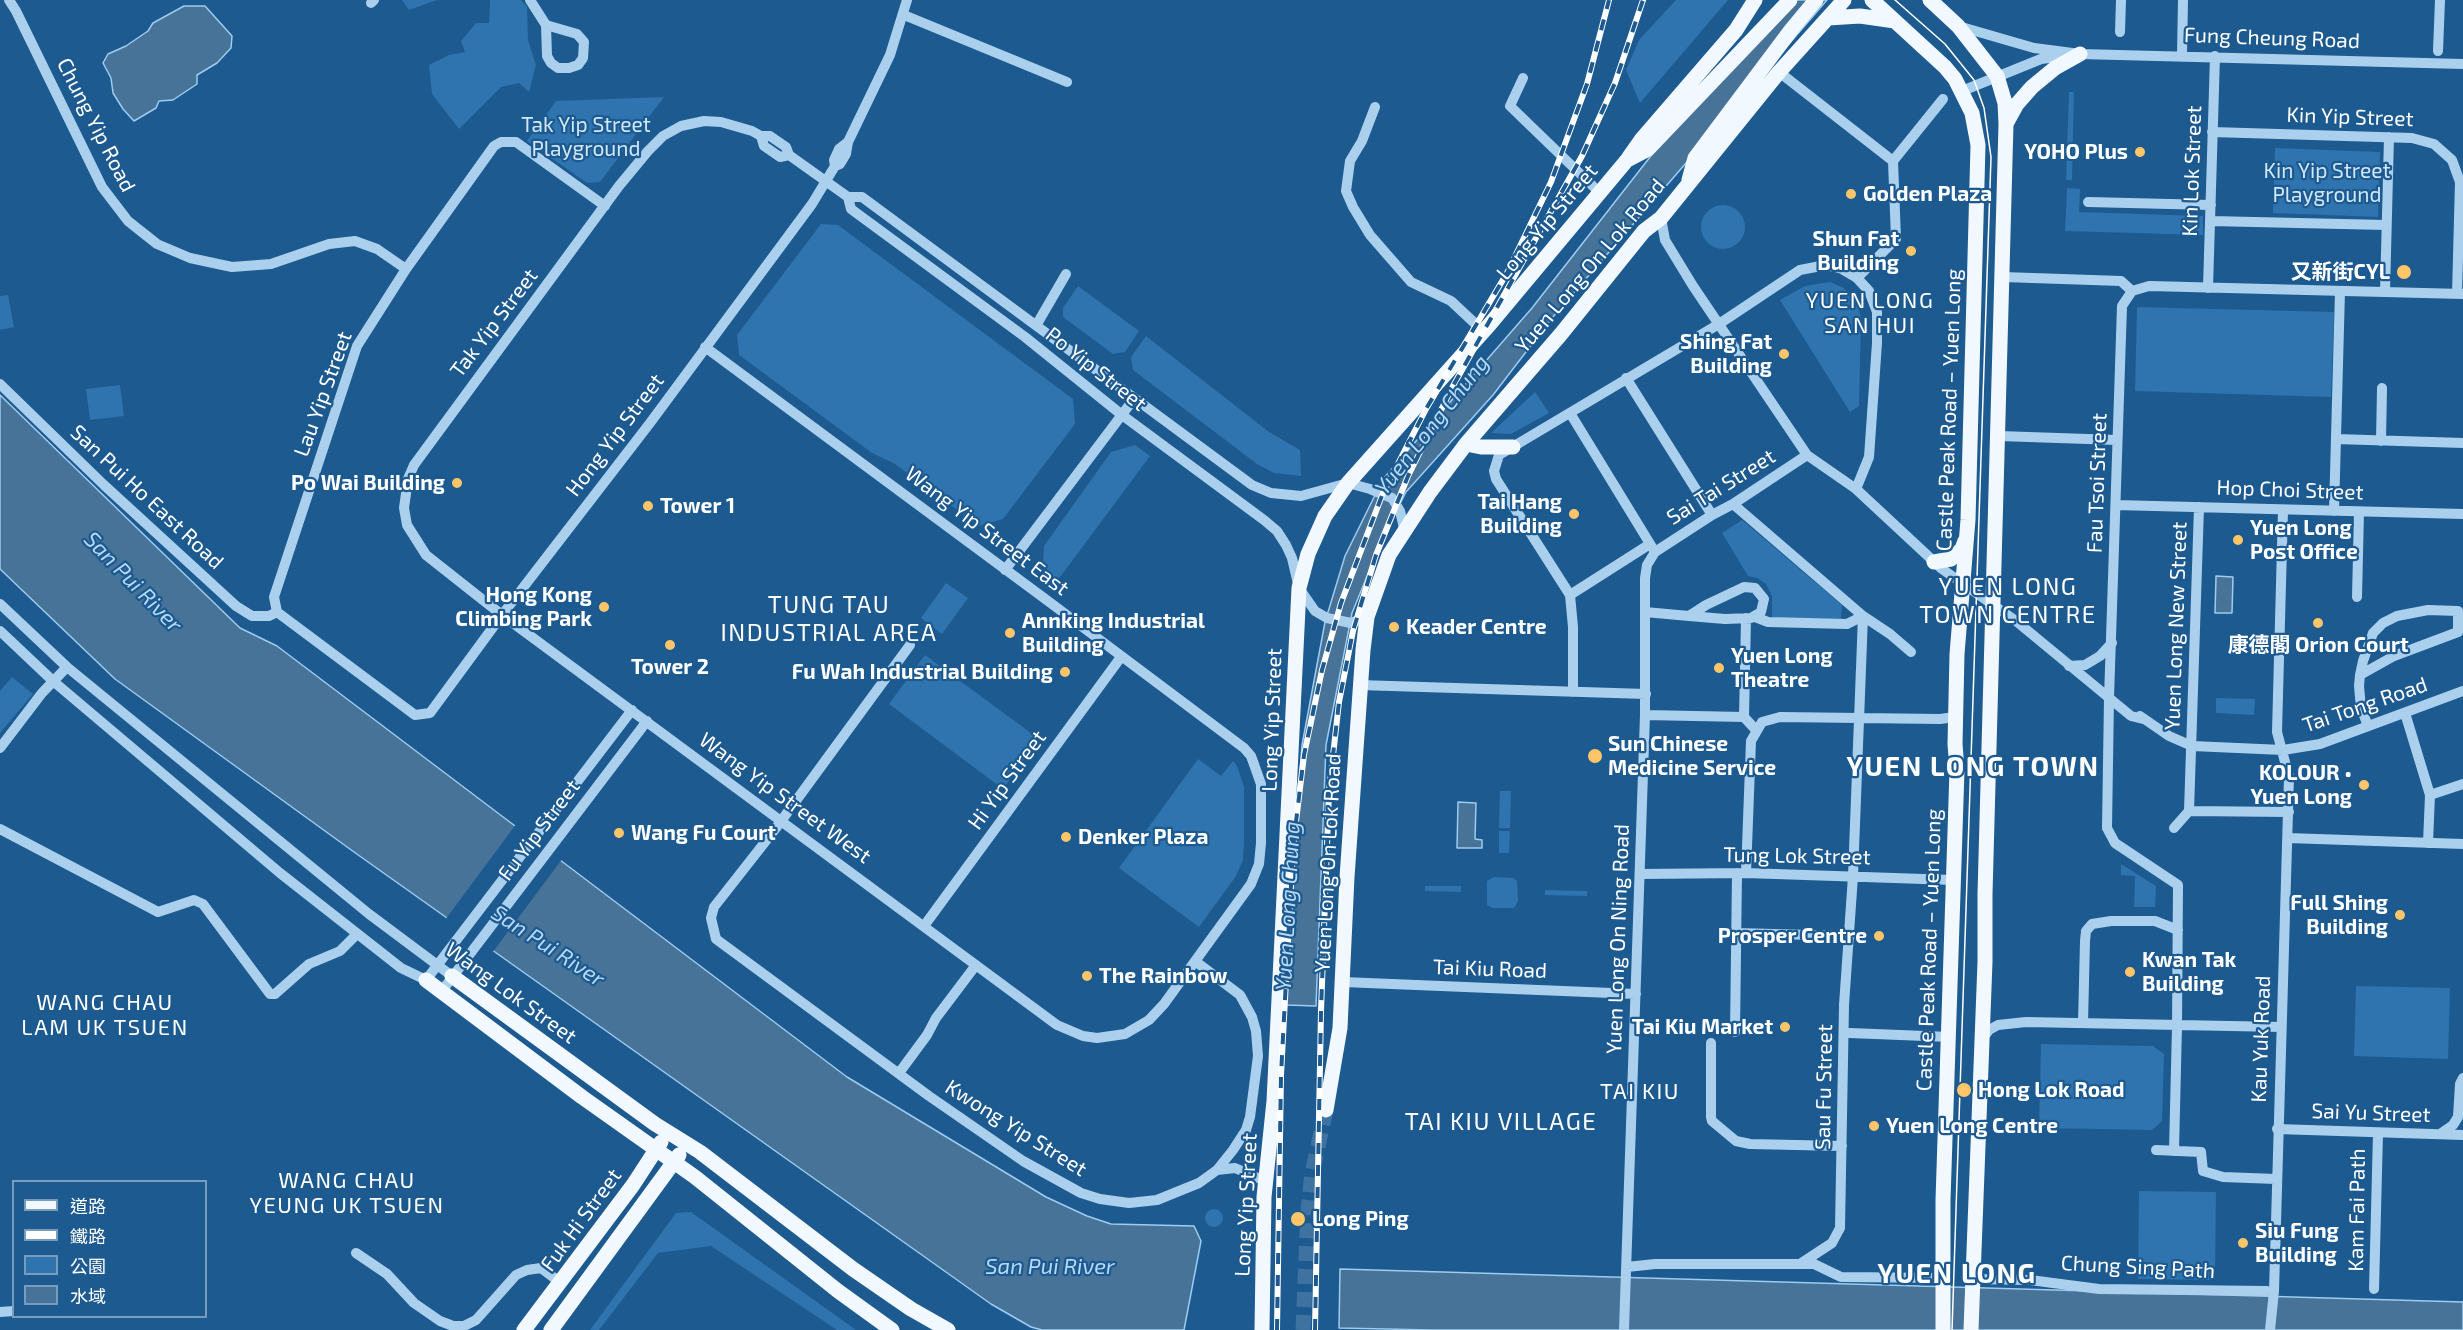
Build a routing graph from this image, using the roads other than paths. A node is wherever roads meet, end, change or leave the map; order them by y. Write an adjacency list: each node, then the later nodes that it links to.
1 (9, 0): 46 (street, Chung Yip Road)
2 (531, 0): 16 (street)
3 (907, 0): 13 (street, Hong Yip Street)
4 (1755, 0): 34 (main road)
5 (1790, 0): 34 (main road, Long Yip Street)
6 (1816, 0): 36 (main road, Yuen Long On Lok Road)
7 (1844, 0): 14 (main road, Yuen Long On Lok Road)
8 (1872, 0): 15 (main road, Castle Peak Road – Yuen Long)
9 (1930, 0): 17 (main road)
10 (2121, 0): 18 (street)
11 (2183, 0): 21 (street)
12 (2440, 0): 19 (street)
13 (904, 15): 27 (street); 37 (street, Hong Yip Street)
14 (1828, 18): 15 (main road); 24 (main road, Yuen Long On Lok Road)
15 (1895, 21): 28 (main road, Castle Peak Road – Yuen Long)
16 (546, 25): 16 (street)
17 (1958, 26): 20 (street, Fung Cheung Road); 25 (main road)
18 (2120, 32)
19 (2438, 51)
20 (2080, 54): 21 (street, Fung Cheung Road); 25 (street, Fung Cheung Road); 31 (main road)
21 (2182, 55): 22 (street, Fung Cheung Road)
22 (2215, 56): 23 (street, Fung Cheung Road); 32 (street, Kin Lok Street)
23 (2463, 64)
24 (1779, 72): 35 (street); 36 (main road, Yuen Long On Lok Road)
25 (1997, 76): 28 (street, Fung Cheung Road); 31 (main road)
26 (1523, 78): 38 (street)
27 (1067, 82)
28 (1962, 91): 84 (main road, Castle Peak Road – Yuen Long)
29 (1943, 99): 35 (street)
30 (1375, 107): 57 (street)
31 (2006, 124): 48 (main road)
32 (2212, 132): 33 (street, Kin Yip Street); 41 (street, Kin Lok Street)
33 (2389, 137): 45 (street); 54 (street, Kin Yip Street)
34 (1627, 160): 38 (main road, Long Yip Street)
35 (1893, 161): 49 (street)
36 (1689, 180): 43 (main road, Yuen Long On Lok Road)
37 (825, 182): 39 (street, Po Yip Street); 42 (street, Tak Yip Street); 58 (street, Hong Yip Street)
38 (1599, 192): 57 (main road, Long Yip Street)
39 (848, 197): 55 (street, Po Yip Street); 64 (street, Po Yip Street)
40 (2088, 202): 41 (street)
41 (2211, 205): 44 (street, Kin Lok Street)
42 (605, 206): 46 (street, Lau Yip Street); 96 (street, Tak Yip Street)
43 (1660, 218): 56 (street); 70 (main road, Yuen Long On Lok Road)
44 (2210, 220): 45 (street); 50 (street, Kin Lok Street)
45 (2386, 225): 53 (street)
46 (406, 269): 94 (street, Lau Yip Street)
47 (1066, 274): 55 (street)
48 (2002, 277): 51 (street); 65 (main road)
49 (1857, 278): 56 (street); 74 (street)
50 (2208, 288): 51 (street); 52 (street)
51 (2132, 291): 66 (street, Fau Tsoi Street)
52 (2340, 291): 53 (street); 67 (street)
53 (2385, 292): 54 (street)
54 (2460, 294)
55 (1036, 324): 62 (street, Po Yip Street)
56 (1719, 324): 59 (street); 72 (street)
57 (1483, 331): 73 (main road, Long Yip Street)
58 (705, 346): 87 (street, Wang Yip Street East); 96 (street, Hong Yip Street)
59 (1626, 378): 63 (street); 82 (street)
60 (0, 384): 94 (street, San Pui Ho East Road)
61 (2382, 388): 68 (street)
62 (1133, 400): 64 (street); 73 (street, Po Yip Street)
63 (1570, 413): 71 (street); 85 (street)
64 (1122, 415): 87 (street); 89 (street, Po Yip Street)
65 (1999, 436): 66 (street); 93 (main road)
66 (2117, 440): 76 (street, Fau Tsoi Street)
67 (2336, 440): 68 (street); 79 (street)
68 (2380, 441): 69 (street)
69 (2463, 443)
70 (1466, 444): 71 (main road); 83 (main road, Yuen Long On Lok Road)
71 (1513, 447): 90 (street)
72 (1807, 455): 74 (street, Tai Tong Road); 75 (street, Sai Tai Street)
73 (1348, 483): 83 (street); 89 (main road, Long Yip Street)
74 (1856, 489): 86 (street, Tai Tong Road)
75 (1733, 504): 82 (street, Sai Tai Street); 98 (street)
76 (2116, 505): 77 (street, Hop Choi Street); 102 (street, Fau Tsoi Street)
77 (2199, 507): 78 (street, Hop Choi Street); 124 (street, Yuen Long New Street)
78 (2283, 510): 79 (street, Hop Choi Street); 127 (street, Kau Yuk Road)
79 (2334, 511): 80 (street, Hop Choi Street)
80 (2359, 512): 81 (street, Hop Choi Street); 91 (street)
81 (2463, 514)
82 (1712, 515): 85 (street, Sai Tai Street)
83 (1404, 528): 99 (main road, Yuen Long On Lok Road)
84 (1967, 535): 86 (main road); 88 (main road, Castle Peak Road – Yuen Long)
85 (1653, 548): 90 (street, Sai Tai Street); 95 (street, Yuen Long On Ning Road)
86 (1934, 562): 88 (street, Tai Tong Road)
87 (1005, 570): 105 (street, Wang Yip Street East)
88 (1962, 583): 93 (street, Tai Tong Road); 119 (main road, Castle Peak Road – Yuen Long)
89 (1299, 588): 99 (street); 179 (main road, Long Yip Street)
90 (1570, 595): 111 (street)
91 (2357, 597)
92 (0, 604): 107 (street, Wang Lok Street)
93 (1994, 605): 106 (street, Tai Tong Road); 161 (main road)
94 (277, 612): 96 (street, Hong Yip Street)
95 (1645, 612): 97 (street); 113 (street, Yuen Long On Ning Road)
96 (502, 615): 115 (street, Wang Yip Street West)
97 (1689, 616): 100 (street); 100 (street)
98 (1863, 616): 100 (street); 104 (street); 120 (street, Sau Fu Street)
99 (1367, 617): 110 (main road, Yuen Long On Lok Road)
100 (1751, 617): 118 (street)
101 (0, 631): 109 (street, Wang Lok Street)
102 (2112, 642): 106 (street); 114 (street, Fau Tsoi Street)
103 (910, 645): 132 (street)
104 (1911, 652)
105 (1121, 657): 126 (street, Wang Yip Street East); 142 (street, Hi Yip Street)
106 (2069, 666): 114 (street, Tai Tong Road)
107 (67, 667): 109 (street); 148 (street, Wang Lok Street)
108 (2360, 675): 108 (street); 122 (street)
109 (53, 681): 125 (street); 145 (street, Wang Lok Street)
110 (1359, 686): 111 (street); 152 (main road, Yuen Long On Lok Road)
111 (1573, 692): 113 (street)
112 (2463, 692): 116 (street, Tai Tong Road)
113 (1646, 694): 117 (street, Yuen Long On Ning Road)
114 (2109, 698): 124 (street, Tai Tong Road); 143 (street, Fau Tsoi Street)
115 (632, 710): 121 (street, Wang Yip Street West); 148 (street, Fu Yip Street)
116 (2405, 713): 122 (street, Tai Tong Road); 129 (street)
117 (1645, 715): 118 (street); 139 (street, Yuen Long On Ning Road)
118 (1744, 717): 123 (street)
119 (1955, 717): 120 (street); 141 (main road, Castle Peak Road – Yuen Long)
120 (1858, 718): 123 (street); 140 (street, Sau Fu Street)
121 (646, 721): 132 (street, Wang Yip Street West); 150 (street, Fu Yip Street)
122 (2368, 726): 127 (street, Tai Tong Road)
123 (1756, 730): 138 (street)
124 (2192, 746): 127 (street, Tai Tong Road); 130 (street, Yuen Long New Street)
125 (0, 748)
126 (1244, 748): 147 (street, Wang Yip Street West)
127 (2283, 750): 131 (street, Kau Yuk Road)
128 (2463, 784): 129 (street)
129 (2430, 795): 136 (street)
130 (2189, 811): 131 (street); 133 (street)
131 (2289, 812): 135 (street, Kau Yuk Road)
132 (782, 820): 142 (street, Wang Yip Street West); 163 (street, Kwong Yip Street)
133 (2174, 828)
134 (0, 829): 145 (street)
135 (2288, 838): 136 (street); 157 (street, Kau Yuk Road)
136 (2428, 843): 137 (street)
137 (2463, 844)
138 (1741, 873): 139 (street, Tung Lok Street); 140 (street, Tung Lok Street); 144 (street)
139 (1640, 874): 154 (street, Yuen Long On Ning Road)
140 (1853, 876): 141 (street, Tung Lok Street); 146 (street, Sau Fu Street)
141 (1953, 880): 160 (main road, Castle Peak Road – Yuen Long)
142 (924, 926): 149 (street, Wang Yip Street West)
143 (2178, 930): 155 (street); 156 (street)
144 (1736, 933): 146 (street); 158 (street)
145 (357, 934): 151 (street, Wang Lok Street)
146 (1850, 936): 172 (street, Sau Fu Street)
147 (1195, 961): 149 (street, Wang Yip Street West); 177 (street, Kwong Yip Street)
148 (437, 964): 150 (street, Wang Lok Street); 151 (street, Fu Yip Street)
149 (976, 965): 163 (street)
150 (452, 976): 153 (street, Fu Yip Street); 167 (main road, Wang Lok Street)
151 (426, 980): 153 (main road, Wang Lok Street)
152 (1343, 982): 154 (street, Tai Kiu Road); 165 (main road, Yuen Long On Lok Road)
153 (441, 992): 173 (main road, Wang Lok Street)
154 (1636, 994): 182 (street, Yuen Long On Ning Road)
155 (2083, 1023): 156 (street); 161 (street)
156 (2177, 1026): 157 (street); 175 (street)
157 (2282, 1027): 166 (street, Kau Yuk Road)
158 (1735, 1032)
159 (1851, 1033): 160 (street)
160 (1950, 1037): 183 (main road, Castle Peak Road – Yuen Long)
161 (1983, 1038): 184 (main road)
162 (1711, 1043): 172 (street)
163 (899, 1073): 177 (street, Kwong Yip Street)
164 (2463, 1078): 169 (street)
165 (1326, 1110)
166 (2277, 1129): 168 (street, Sai Yu Street); 178 (street, Kau Yuk Road)
167 (667, 1132): 171 (main road, Wang Lok Street); 173 (main road, Fuk Hi Street)
168 (2378, 1133): 169 (street, Sai Yu Street); 186 (street, Kam Fai Path)
169 (2440, 1134): 170 (street, Sai Yu Street)
170 (2463, 1135)
171 (686, 1145): 176 (main road, Fuk Hi Street); 191 (main road, Wang Lok Street)
172 (1842, 1146): 181 (street, Sau Fu Street)
173 (657, 1150): 176 (main road, Wang Lok Street); 185 (main road, Fuk Hi Street)
174 (2156, 1150): 175 (street)
175 (2174, 1151): 178 (street)
176 (674, 1162): 189 (main road, Fuk Hi Street); 190 (main road, Wang Lok Street)
177 (1217, 1170): 179 (street)
178 (2276, 1179): 187 (street, Kau Yuk Road)
179 (1265, 1180): 192 (main road, Long Yip Street)
180 (356, 1253): 185 (street)
181 (1800, 1264): 182 (street); 183 (street)
182 (1627, 1268): 193 (street, Yuen Long On Ning Road)
183 (1945, 1278): 194 (main road, Castle Peak Road – Yuen Long)
184 (1972, 1281): 187 (street, Chung Sing Path); 195 (main road)
185 (561, 1283): 188 (main road, Fuk Hi Street)
186 (2374, 1289)
187 (2270, 1295): 196 (street, Kau Yuk Road)
188 (524, 1330)
189 (551, 1330)
190 (892, 1330)
191 (948, 1330)
192 (1262, 1330)
193 (1624, 1330)
194 (1944, 1330)
195 (1971, 1330)
196 (2270, 1330)

